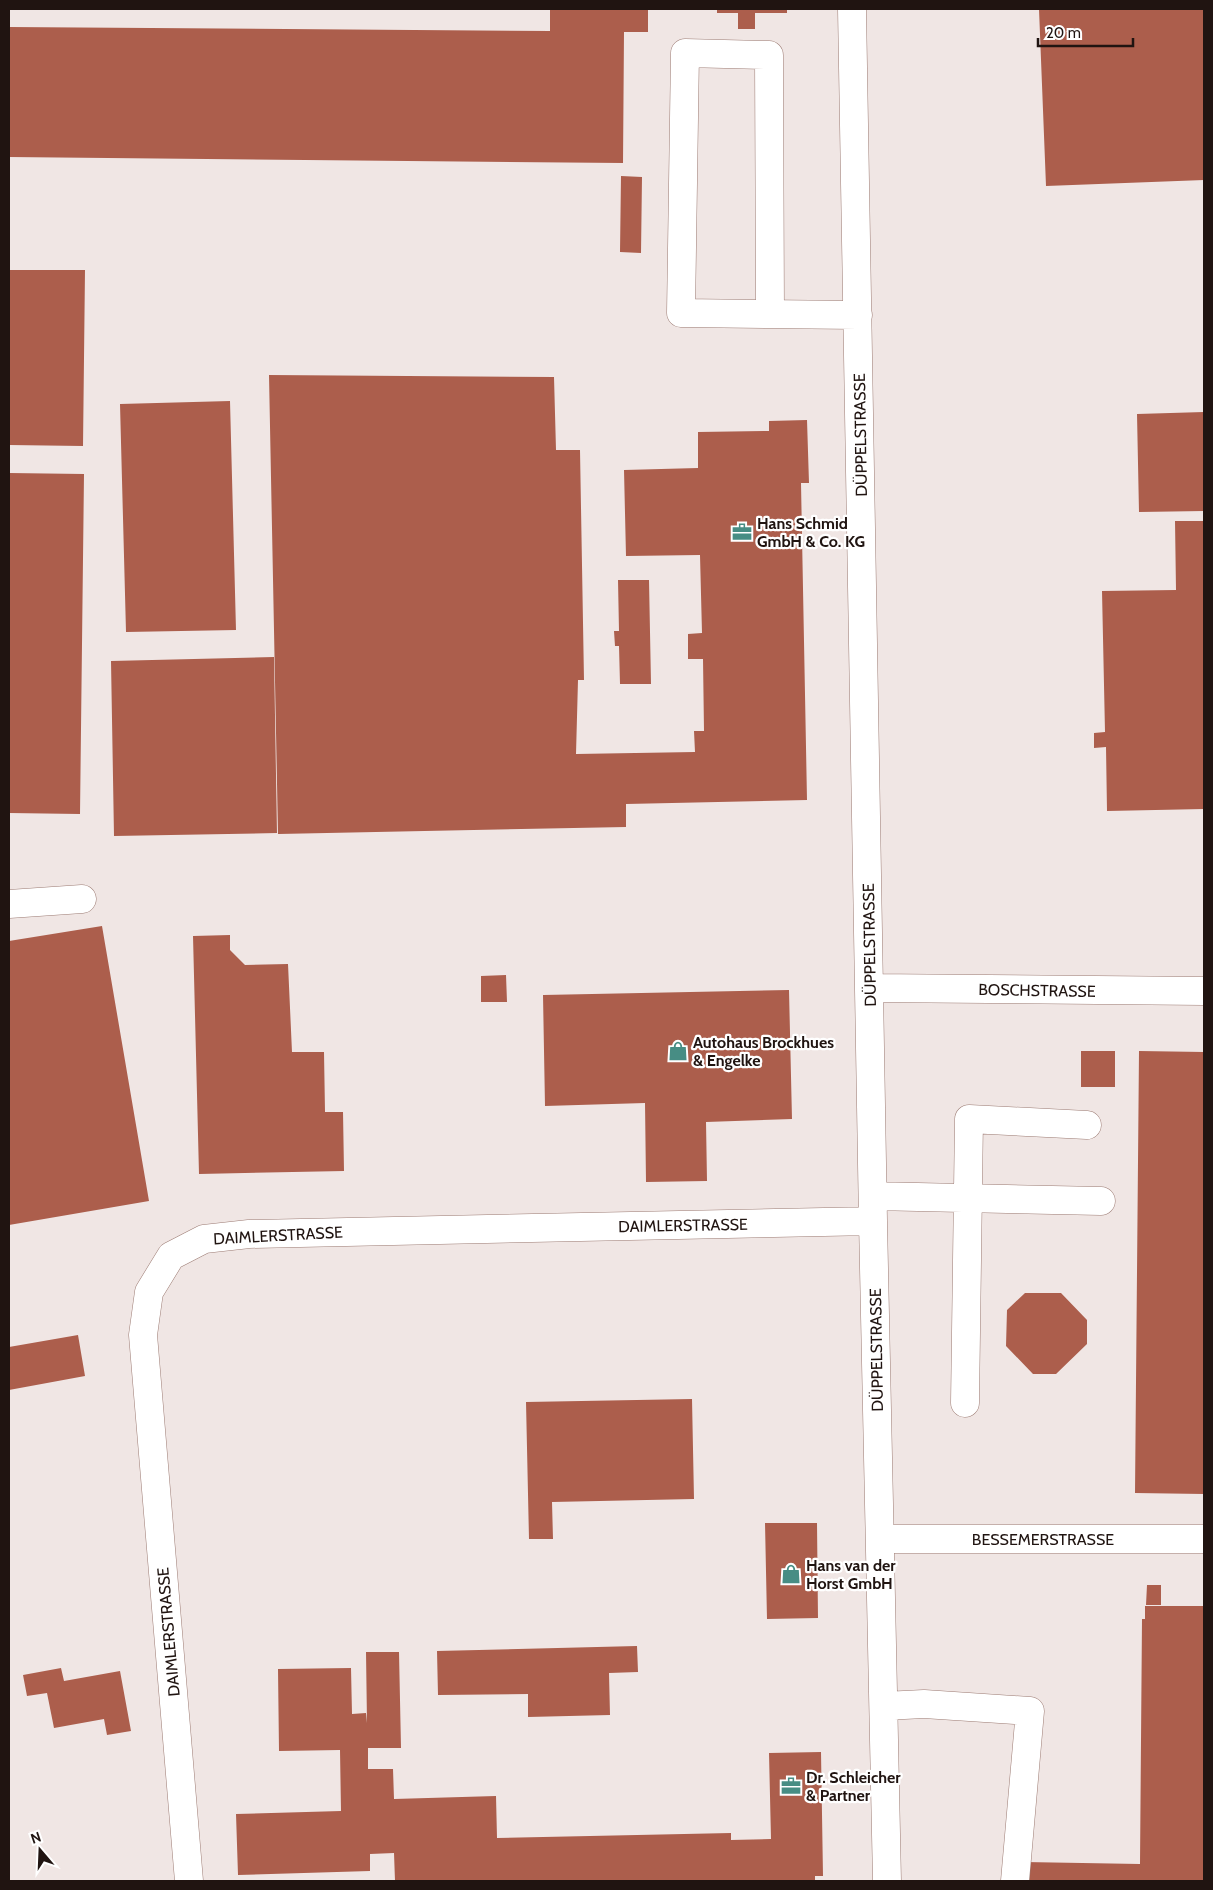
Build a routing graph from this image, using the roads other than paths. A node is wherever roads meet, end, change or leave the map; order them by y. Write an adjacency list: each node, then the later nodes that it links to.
1 (852, 9): 3 (street, DÜPPELSTRASSE)
2 (770, 314): 2 (street); 3 (street)
3 (858, 315): 6 (street, DÜPPELSTRASSE)
4 (82, 899): 5 (street)
5 (9, 904)
6 (870, 988): 7 (street, BOSCHSTRASSE); 11 (street, DÜPPELSTRASSE)
7 (1204, 991)
8 (1087, 1125): 9 (street)
9 (967, 1198): 10 (street, DAIMLERSTRASSE); 11 (street, DAIMLERSTRASSE); 12 (street)
10 (1101, 1201)
11 (873, 1208): 13 (street, DÜPPELSTRASSE); 16 (street, DAIMLERSTRASSE)
12 (964, 1403)
13 (881, 1539): 14 (street, BESSEMERSTRASSE); 15 (street, DÜPPELSTRASSE)
14 (1204, 1539)
15 (884, 1706): 17 (street, DÜPPELSTRASSE); 18 (street)
16 (189, 1881)
17 (887, 1881)
18 (1014, 1881)

